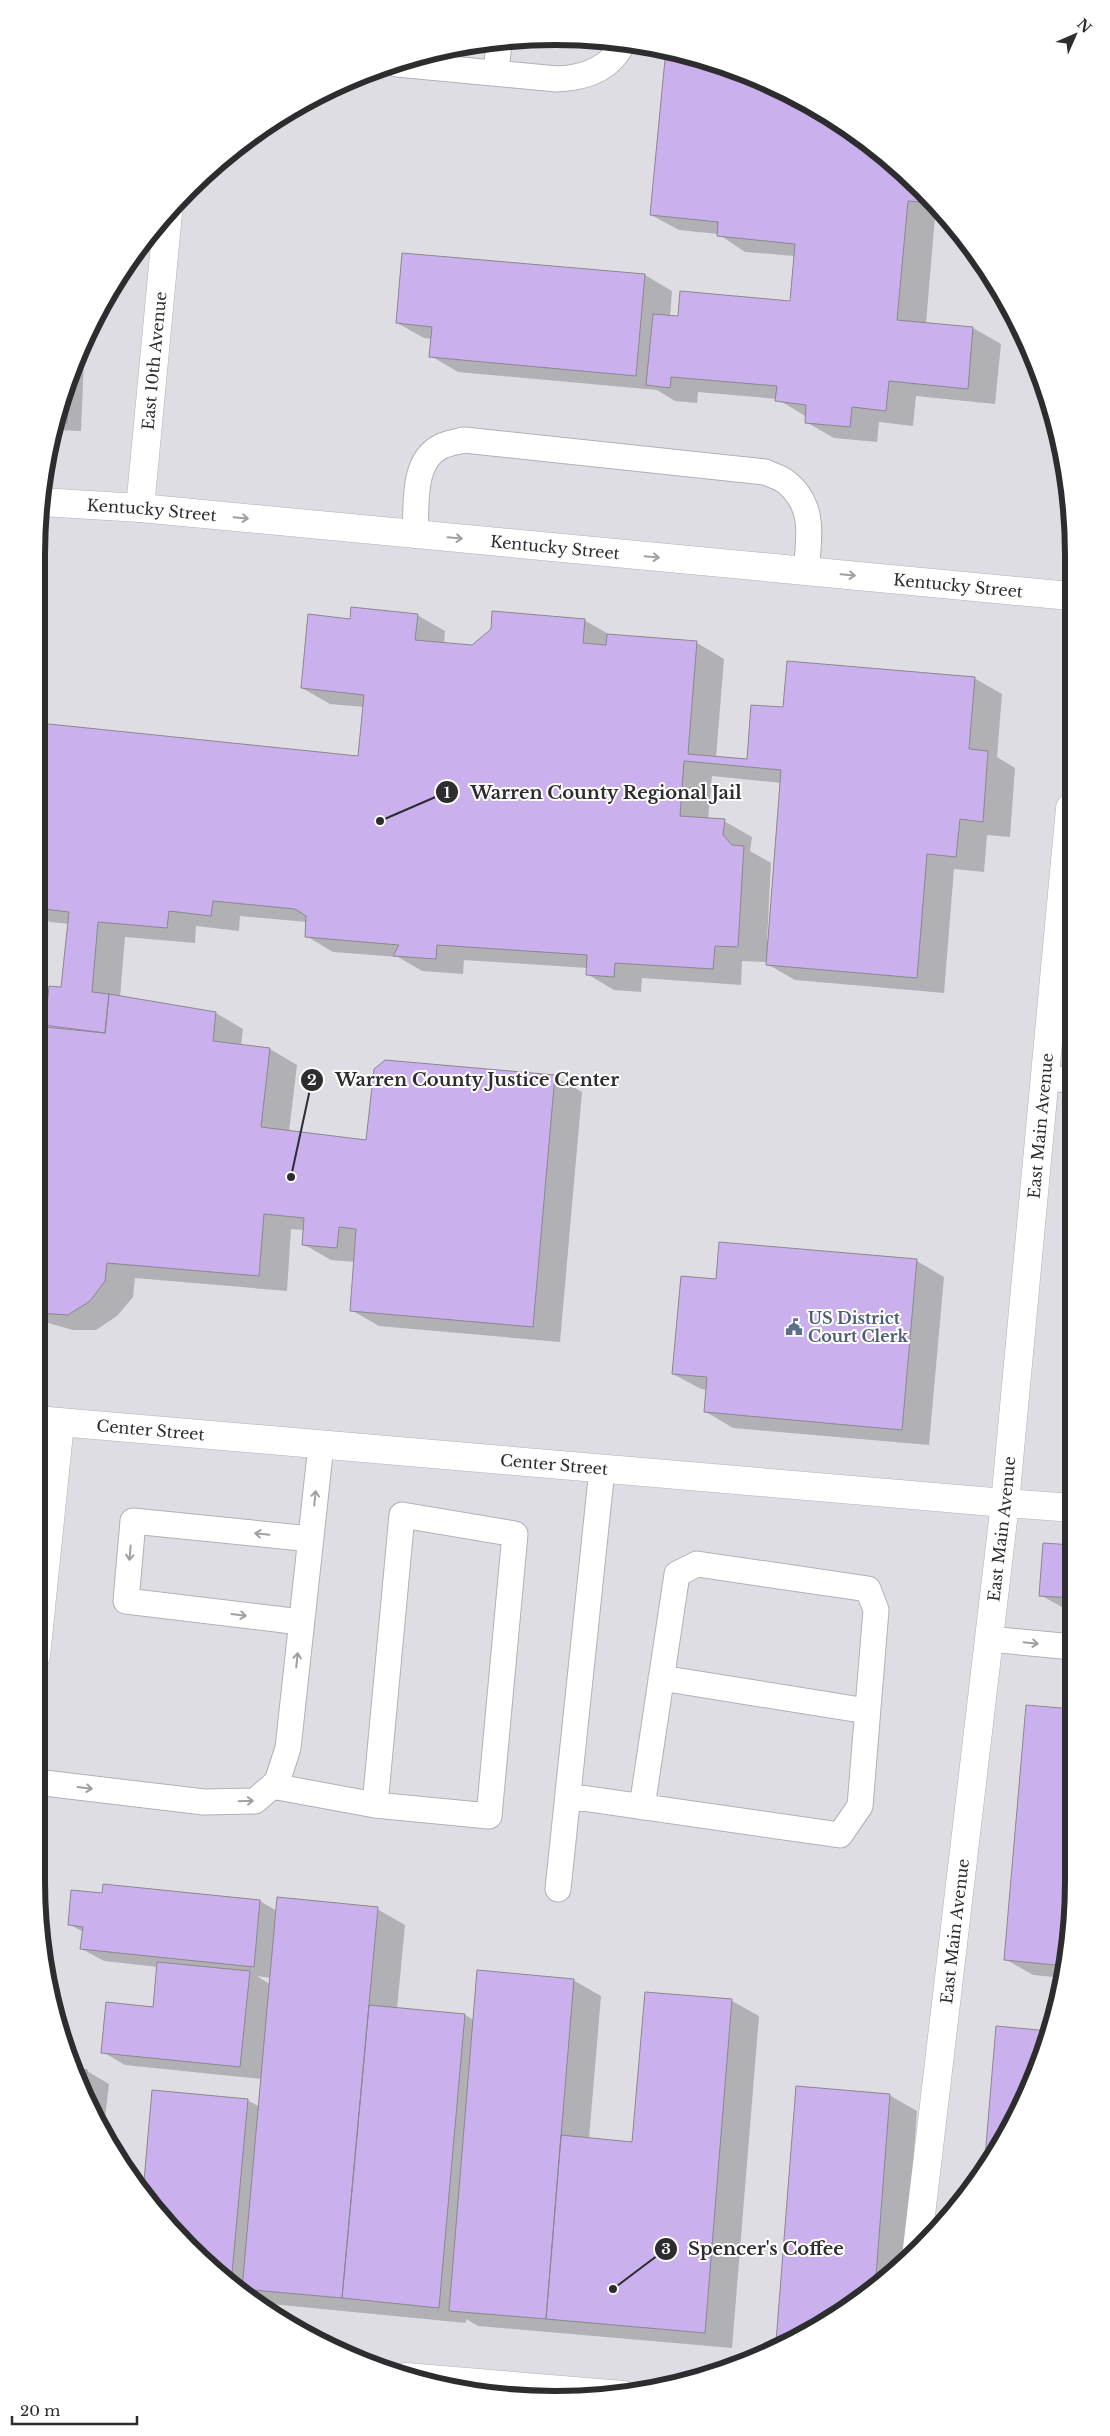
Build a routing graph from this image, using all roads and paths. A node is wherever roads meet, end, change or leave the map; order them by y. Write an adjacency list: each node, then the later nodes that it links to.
1 (498, 48): 4 (lane)
2 (618, 49): 4 (lane)
3 (412, 65): 4 (lane)
4 (496, 73)
5 (167, 225): 7 (street, East 10th Avenue)
6 (48, 502): 7 (street, Kentucky Street)
7 (140, 508): 8 (street, Kentucky Street, one-way to 8)
8 (415, 534): 9 (street, Kentucky Street, one-way to 9); 9 (lane)
9 (806, 571): 10 (street, Kentucky Street, one-way to 10)
10 (1065, 596)
11 (1065, 921): 12 (street, East Main Avenue)
12 (1058, 1079): 17 (street, East Main Avenue)
13 (48, 1422): 14 (street, Center Street); 16 (street)
14 (321, 1445): 15 (street, Center Street); 19 (lane, one-way to 14)
15 (602, 1468): 17 (street, Center Street); 27 (lane)
16 (45, 1480)
17 (1005, 1503): 18 (street, Center Street); 21 (street, East Main Avenue)
18 (1065, 1507)
19 (310, 1540): 20 (lane); 20 (lane, one-way to 20)
20 (302, 1622): 26 (lane, one-way to 20)
21 (989, 1639): 22 (lane, one-way to 22); 31 (street, East Main Avenue)
22 (1065, 1646)
23 (662, 1678): 24 (lane); 24 (lane); 29 (lane)
24 (867, 1711): 29 (lane)
25 (45, 1783): 26 (lane, one-way to 26)
26 (272, 1786): 28 (lane)
27 (568, 1796): 29 (lane); 30 (lane)
28 (375, 1805): 28 (lane)
29 (642, 1807)
30 (558, 1889)
31 (918, 2240)

